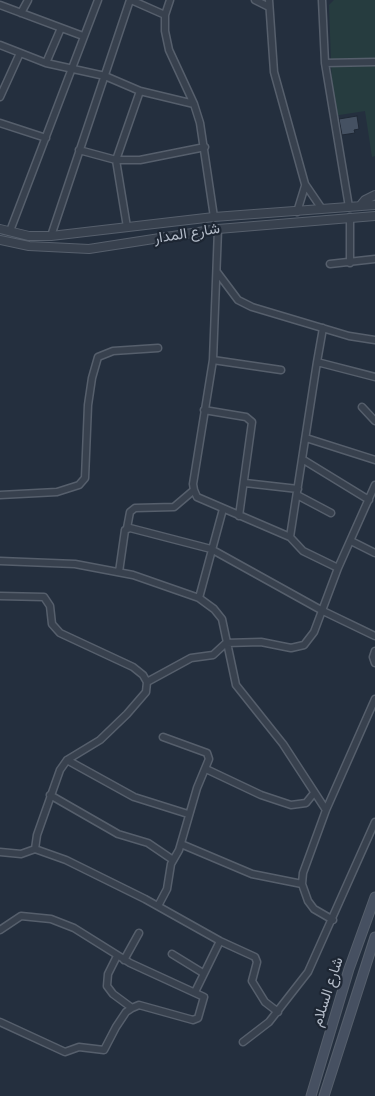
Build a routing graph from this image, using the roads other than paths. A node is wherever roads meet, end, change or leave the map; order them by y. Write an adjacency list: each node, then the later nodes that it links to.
1 (28, 0): 9 (street)
2 (98, 0): 12 (street)
3 (130, 0): 10 (street); 19 (street)
4 (170, 0): 10 (street)
5 (255, 0): 7 (street)
6 (322, 0): 17 (street)
7 (269, 4): 28 (street)
8 (0, 5): 9 (street)
9 (21, 14): 11 (street)
10 (165, 15): 22 (street)
11 (61, 28): 12 (street); 16 (street)
12 (83, 36): 18 (street)
13 (0, 45): 14 (street)
14 (20, 53): 16 (street); 21 (street)
15 (375, 62): 17 (street)
16 (46, 63): 18 (street)
17 (325, 63): 32 (street)
18 (72, 70): 19 (street); 24 (street)
19 (105, 76): 20 (street); 26 (street)
20 (140, 92): 22 (street); 27 (street)
21 (0, 98)
22 (194, 104): 25 (street)
23 (0, 123): 24 (street)
24 (46, 138): 41 (street)
25 (205, 147): 27 (street); 37 (street)
26 (79, 150): 27 (street); 42 (street)
27 (116, 160): 38 (street)
28 (305, 184): 33 (street); 34 (street)
29 (375, 195): 31 (street)
30 (375, 205): 31 (street, شارع المدار)
31 (360, 206): 32 (street, شارع المدار)
32 (348, 207): 33 (street, شارع المدار)
33 (322, 209): 34 (street, شارع المدار)
34 (297, 212): 37 (street, شارع المدار)
35 (375, 216): 36 (street, شارع المدار)
36 (350, 217): 39 (street, شارع المدار); 45 (street)
37 (214, 218): 38 (street, شارع المدار)
38 (127, 227): 42 (street, شارع المدار)
39 (218, 229): 43 (street, شارع المدار); 47 (street)
40 (0, 230): 41 (street, شارع المدار)
41 (10, 231): 42 (street, شارع المدار)
42 (51, 236)
43 (0, 240)
44 (375, 259): 45 (street)
45 (350, 263): 46 (street)
46 (330, 264)
47 (217, 272): 48 (street); 51 (street)
48 (323, 328): 49 (street); 52 (street)
49 (375, 340)
50 (158, 348): 65 (street)
51 (213, 360): 53 (street); 56 (street)
52 (317, 362): 54 (street); 58 (street)
53 (282, 370)
54 (375, 377)
55 (362, 407): 57 (street)
56 (204, 410): 61 (street); 63 (street)
57 (375, 421)
58 (306, 438): 59 (street); 60 (street)
59 (302, 459): 64 (street); 66 (street)
60 (375, 460)
61 (245, 483): 64 (street); 69 (street)
62 (375, 485): 66 (street)
63 (194, 490): 67 (street); 70 (street)
64 (297, 492): 68 (street); 71 (street)
65 (0, 495)
66 (369, 500): 72 (street)
67 (223, 509): 69 (street); 73 (street)
68 (331, 513)
69 (239, 516): 71 (street)
70 (127, 528): 73 (street); 77 (street)
71 (290, 537): 76 (street)
72 (350, 540): 74 (street); 76 (street)
73 (211, 549): 79 (street); 80 (street)
74 (375, 553)
75 (0, 560): 77 (street)
76 (338, 568): 80 (street)
77 (119, 572): 79 (street)
78 (0, 596): 85 (street)
79 (199, 598): 82 (street)
80 (321, 610): 81 (street); 82 (street)
81 (375, 636)
82 (226, 643): 85 (street); 90 (street)
83 (375, 651): 84 (street)
84 (375, 663)
85 (147, 682): 88 (street)
86 (375, 699): 92 (street)
87 (163, 737): 89 (street)
88 (67, 760): 91 (street); 93 (street)
89 (206, 769): 90 (street); 93 (street)
90 (314, 793): 92 (street)
91 (50, 795): 96 (street); 98 (street)
92 (326, 810): 99 (street)
93 (188, 814): 95 (street)
94 (375, 822): 102 (street)
95 (181, 844): 98 (street); 99 (street)
96 (35, 849): 97 (street); 101 (street)
97 (0, 852)
98 (173, 860): 101 (street)
99 (302, 884): 102 (street)
100 (375, 897): 116 (main road, شارع السلام)
101 (158, 906): 106 (street)
102 (333, 920): 113 (street)
103 (0, 930): 108 (street)
104 (139, 933): 109 (street)
105 (375, 937): 117 (main road, شارع السلام)
106 (220, 941): 110 (street); 113 (street)
107 (172, 954): 110 (street)
108 (117, 956): 109 (street); 112 (street)
109 (124, 960): 111 (street)
110 (204, 973): 111 (street)
111 (195, 992): 112 (street)
112 (132, 1008): 114 (street)
113 (278, 1012): 115 (street)
114 (0, 1022)
115 (243, 1042)
116 (311, 1096)
117 (324, 1096)

